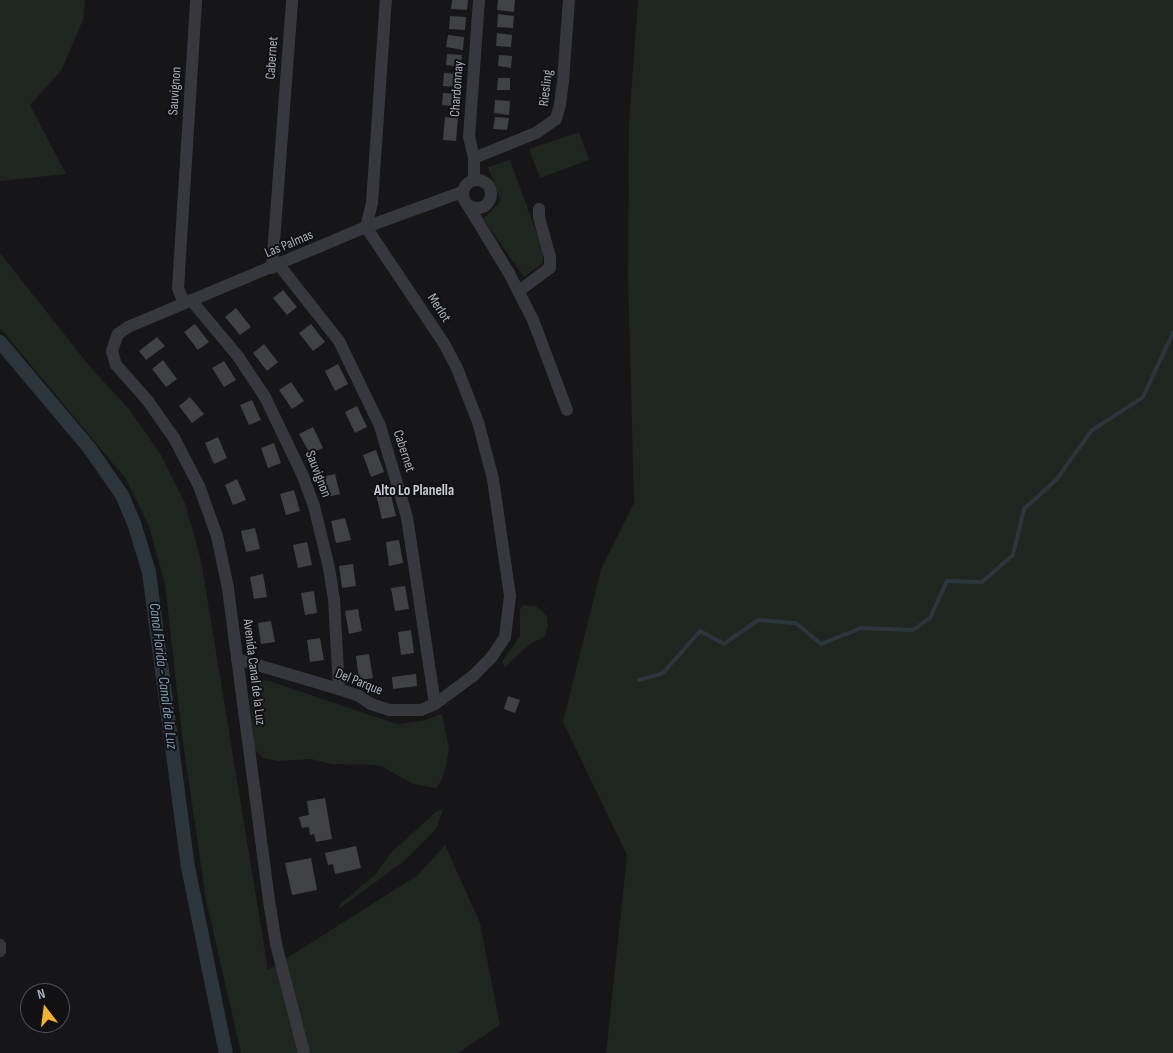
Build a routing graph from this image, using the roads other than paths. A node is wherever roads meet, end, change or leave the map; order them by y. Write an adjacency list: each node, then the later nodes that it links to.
1 (196, 0): 13 (street, Sauvignon)
2 (292, 0): 11 (street, Cabernet)
3 (386, 0): 10 (street)
4 (479, 0): 6 (street, Chardonnay)
5 (569, 0): 6 (street, Riesling)
6 (474, 158): 7 (street, Chardonnay)
7 (474, 180): 8 (street, Las Palmas); 8 (street, Las Palmas)
8 (464, 198): 10 (street, Las Palmas); 12 (street)
9 (539, 210): 12 (street)
10 (366, 227): 11 (street, Las Palmas); 16 (street, Merlot)
11 (275, 266): 13 (street, Las Palmas); 19 (street, Cabernet)
12 (519, 291): 15 (street)
13 (187, 301): 14 (street, Las Palmas); 18 (street, Sauvignon)
14 (128, 327): 17 (street, Avenida Canal de la Luz)
15 (567, 410)
16 (505, 637): 19 (street, Del Parque)
17 (237, 659): 18 (street, Del Parque); 22 (street, Avenida Canal de la Luz)
18 (339, 688): 19 (street, Del Parque)
19 (435, 704)
20 (0, 945): 21 (street)
21 (0, 952)
22 (304, 1053)

